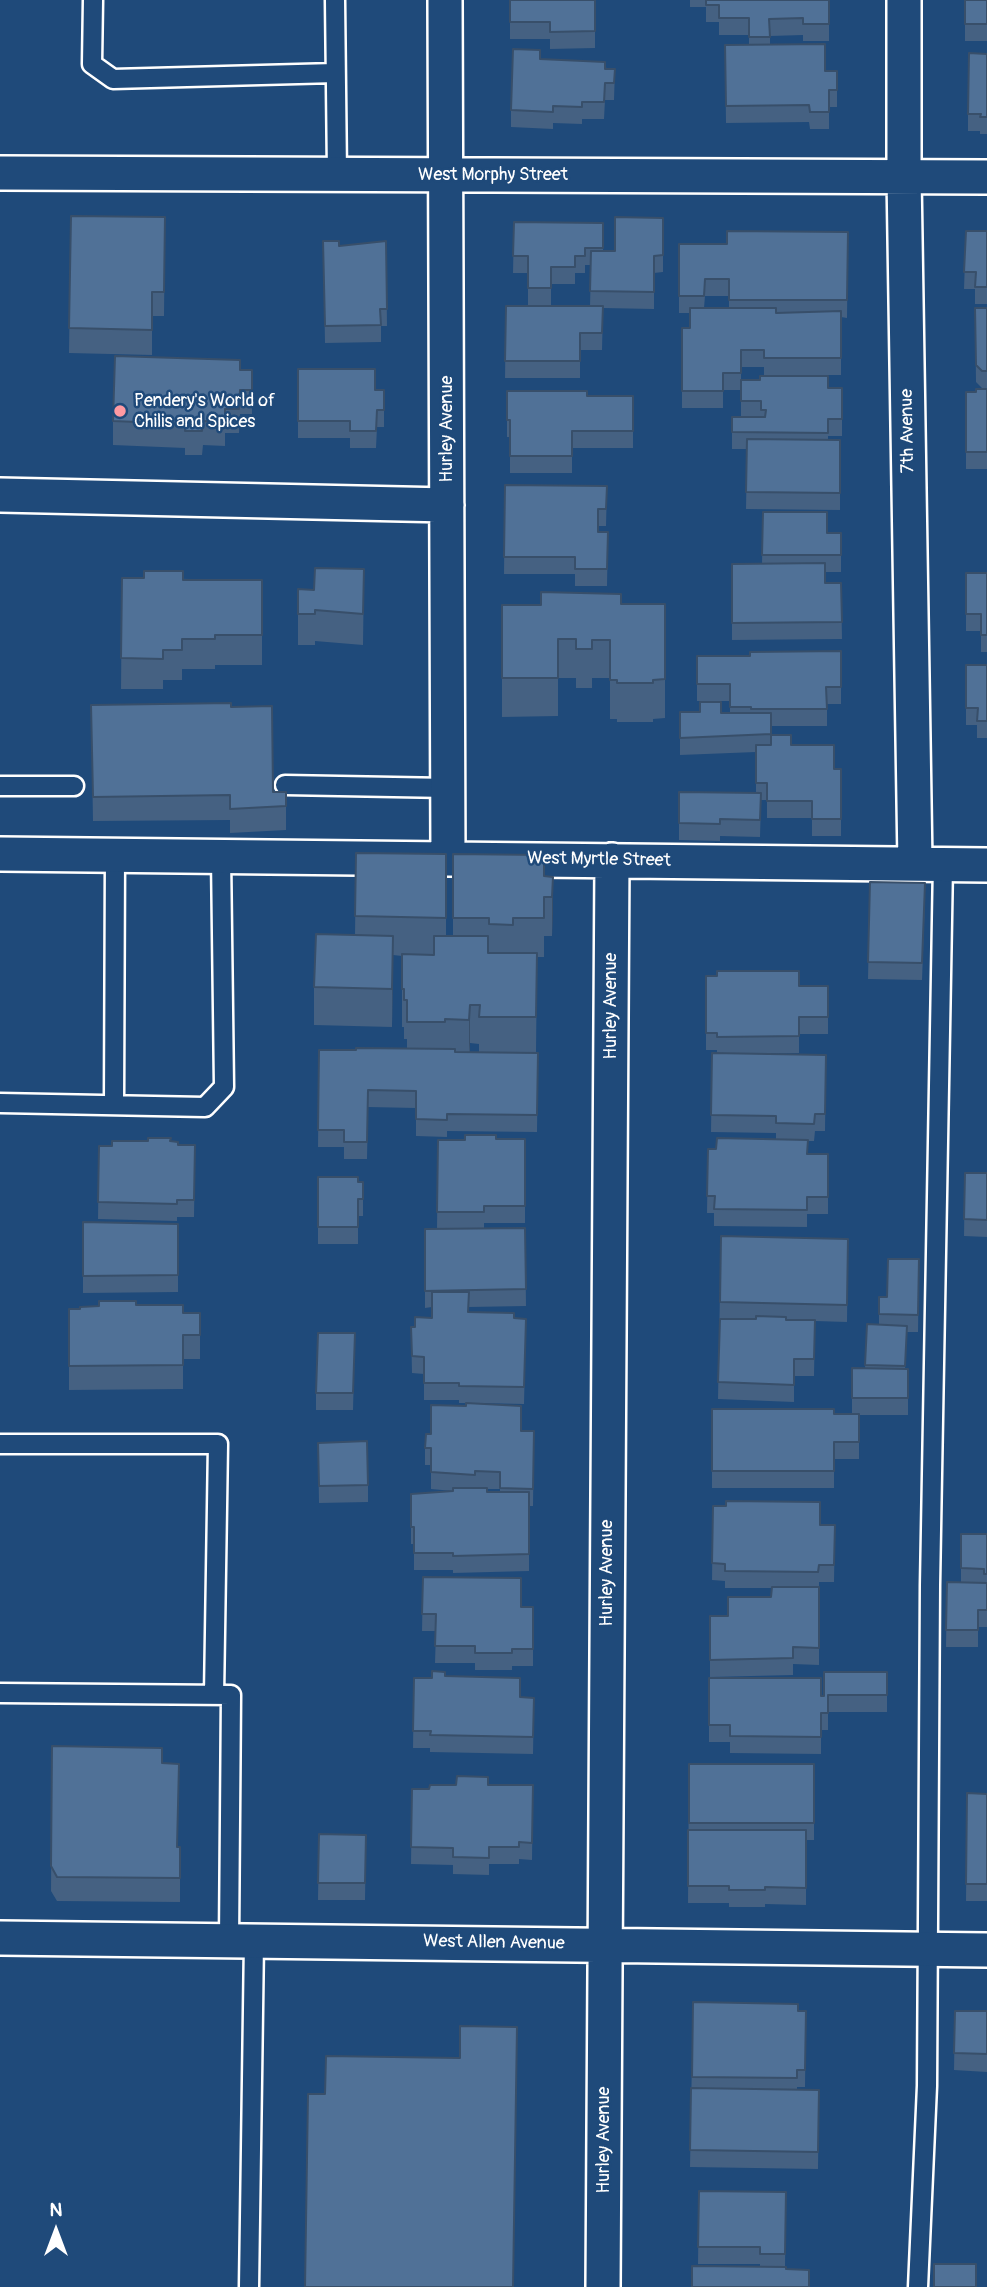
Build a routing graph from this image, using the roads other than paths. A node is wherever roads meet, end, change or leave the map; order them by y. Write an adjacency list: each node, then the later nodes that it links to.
1 (93, 0): 5 (lane)
2 (335, 0): 5 (lane)
3 (445, 0): 8 (street, Hurley Avenue)
4 (904, 0): 9 (street, 7th Avenue)
5 (335, 73): 7 (lane)
6 (0, 173): 7 (street, West Morphy Street)
7 (337, 174): 8 (street, West Morphy Street)
8 (446, 175): 9 (street, West Morphy Street); 12 (street, Hurley Avenue)
9 (904, 176): 10 (street, West Morphy Street); 22 (street, 7th Avenue)
10 (987, 177)
11 (0, 495): 12 (street)
12 (447, 505): 16 (street, Hurley Avenue)
13 (285, 785): 16 (lane)
14 (0, 786): 15 (lane)
15 (74, 786)
16 (448, 788): 20 (street, Hurley Avenue)
17 (0, 854): 18 (street, West Myrtle Street)
18 (115, 855): 19 (street, West Myrtle Street); 25 (lane)
19 (220, 856): 20 (street, West Myrtle Street); 25 (lane)
20 (448, 859): 21 (street, West Myrtle Street)
21 (612, 860): 22 (street, West Myrtle Street); 31 (street, Hurley Avenue)
22 (929, 863): 23 (street, West Myrtle Street); 32 (lane)
23 (987, 865)
24 (0, 1102): 25 (lane)
25 (114, 1105)
26 (0, 1444): 28 (lane)
27 (0, 1693): 28 (lane)
28 (214, 1695): 30 (lane)
29 (0, 1938): 30 (street, West Allen Avenue)
30 (242, 1941): 31 (street, West Allen Avenue); 34 (lane)
31 (605, 1944): 32 (street, West Allen Avenue); 35 (street, Hurley Avenue)
32 (929, 1949): 33 (street, West Allen Avenue); 36 (lane)
33 (987, 1950)
34 (248, 2287)
35 (603, 2287)
36 (918, 2287)

